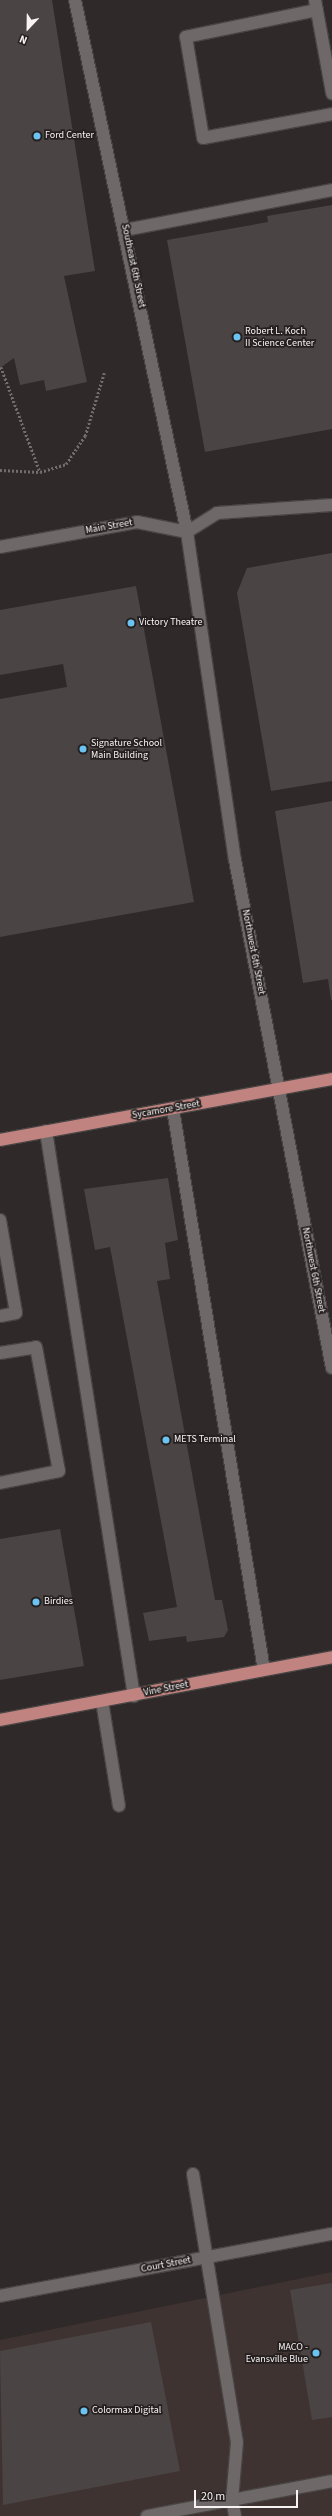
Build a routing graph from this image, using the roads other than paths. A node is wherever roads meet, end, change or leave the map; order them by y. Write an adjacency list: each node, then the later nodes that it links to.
1 (75, 0): 6 (street, Southeast 6th Street)
2 (316, 5): 3 (street); 4 (street)
3 (332, 92)
4 (332, 114)
5 (332, 190): 6 (street)
6 (125, 230): 8 (street, Southeast 6th Street)
7 (332, 505): 8 (street)
8 (188, 532): 9 (street, Main Street); 11 (street, Northwest 6th Street)
9 (0, 547)
10 (332, 1079): 11 (main road, Sycamore Street)
11 (279, 1089): 12 (main road, Sycamore Street); 18 (street, Northwest 6th Street)
12 (173, 1109): 13 (main road, Sycamore Street); 21 (street)
13 (46, 1131): 14 (main road, Sycamore Street); 22 (street)
14 (0, 1140)
15 (0, 1220): 16 (street)
16 (0, 1316)
17 (0, 1354): 19 (street)
18 (332, 1368)
19 (0, 1483)
20 (332, 1657): 21 (main road, Vine Street)
21 (264, 1670): 22 (main road, Vine Street)
22 (134, 1696): 23 (main road, Vine Street)
23 (102, 1701): 24 (main road, Vine Street); 25 (street)
24 (0, 1720)
25 (119, 1806)
26 (193, 2174): 28 (street)
27 (332, 2234): 28 (street, Court Street)
28 (204, 2257): 29 (street, Court Street); 31 (street)
29 (0, 2296)
30 (332, 2481): 31 (street)
31 (232, 2500): 32 (street); 33 (street)
32 (148, 2516)
33 (234, 2516)

